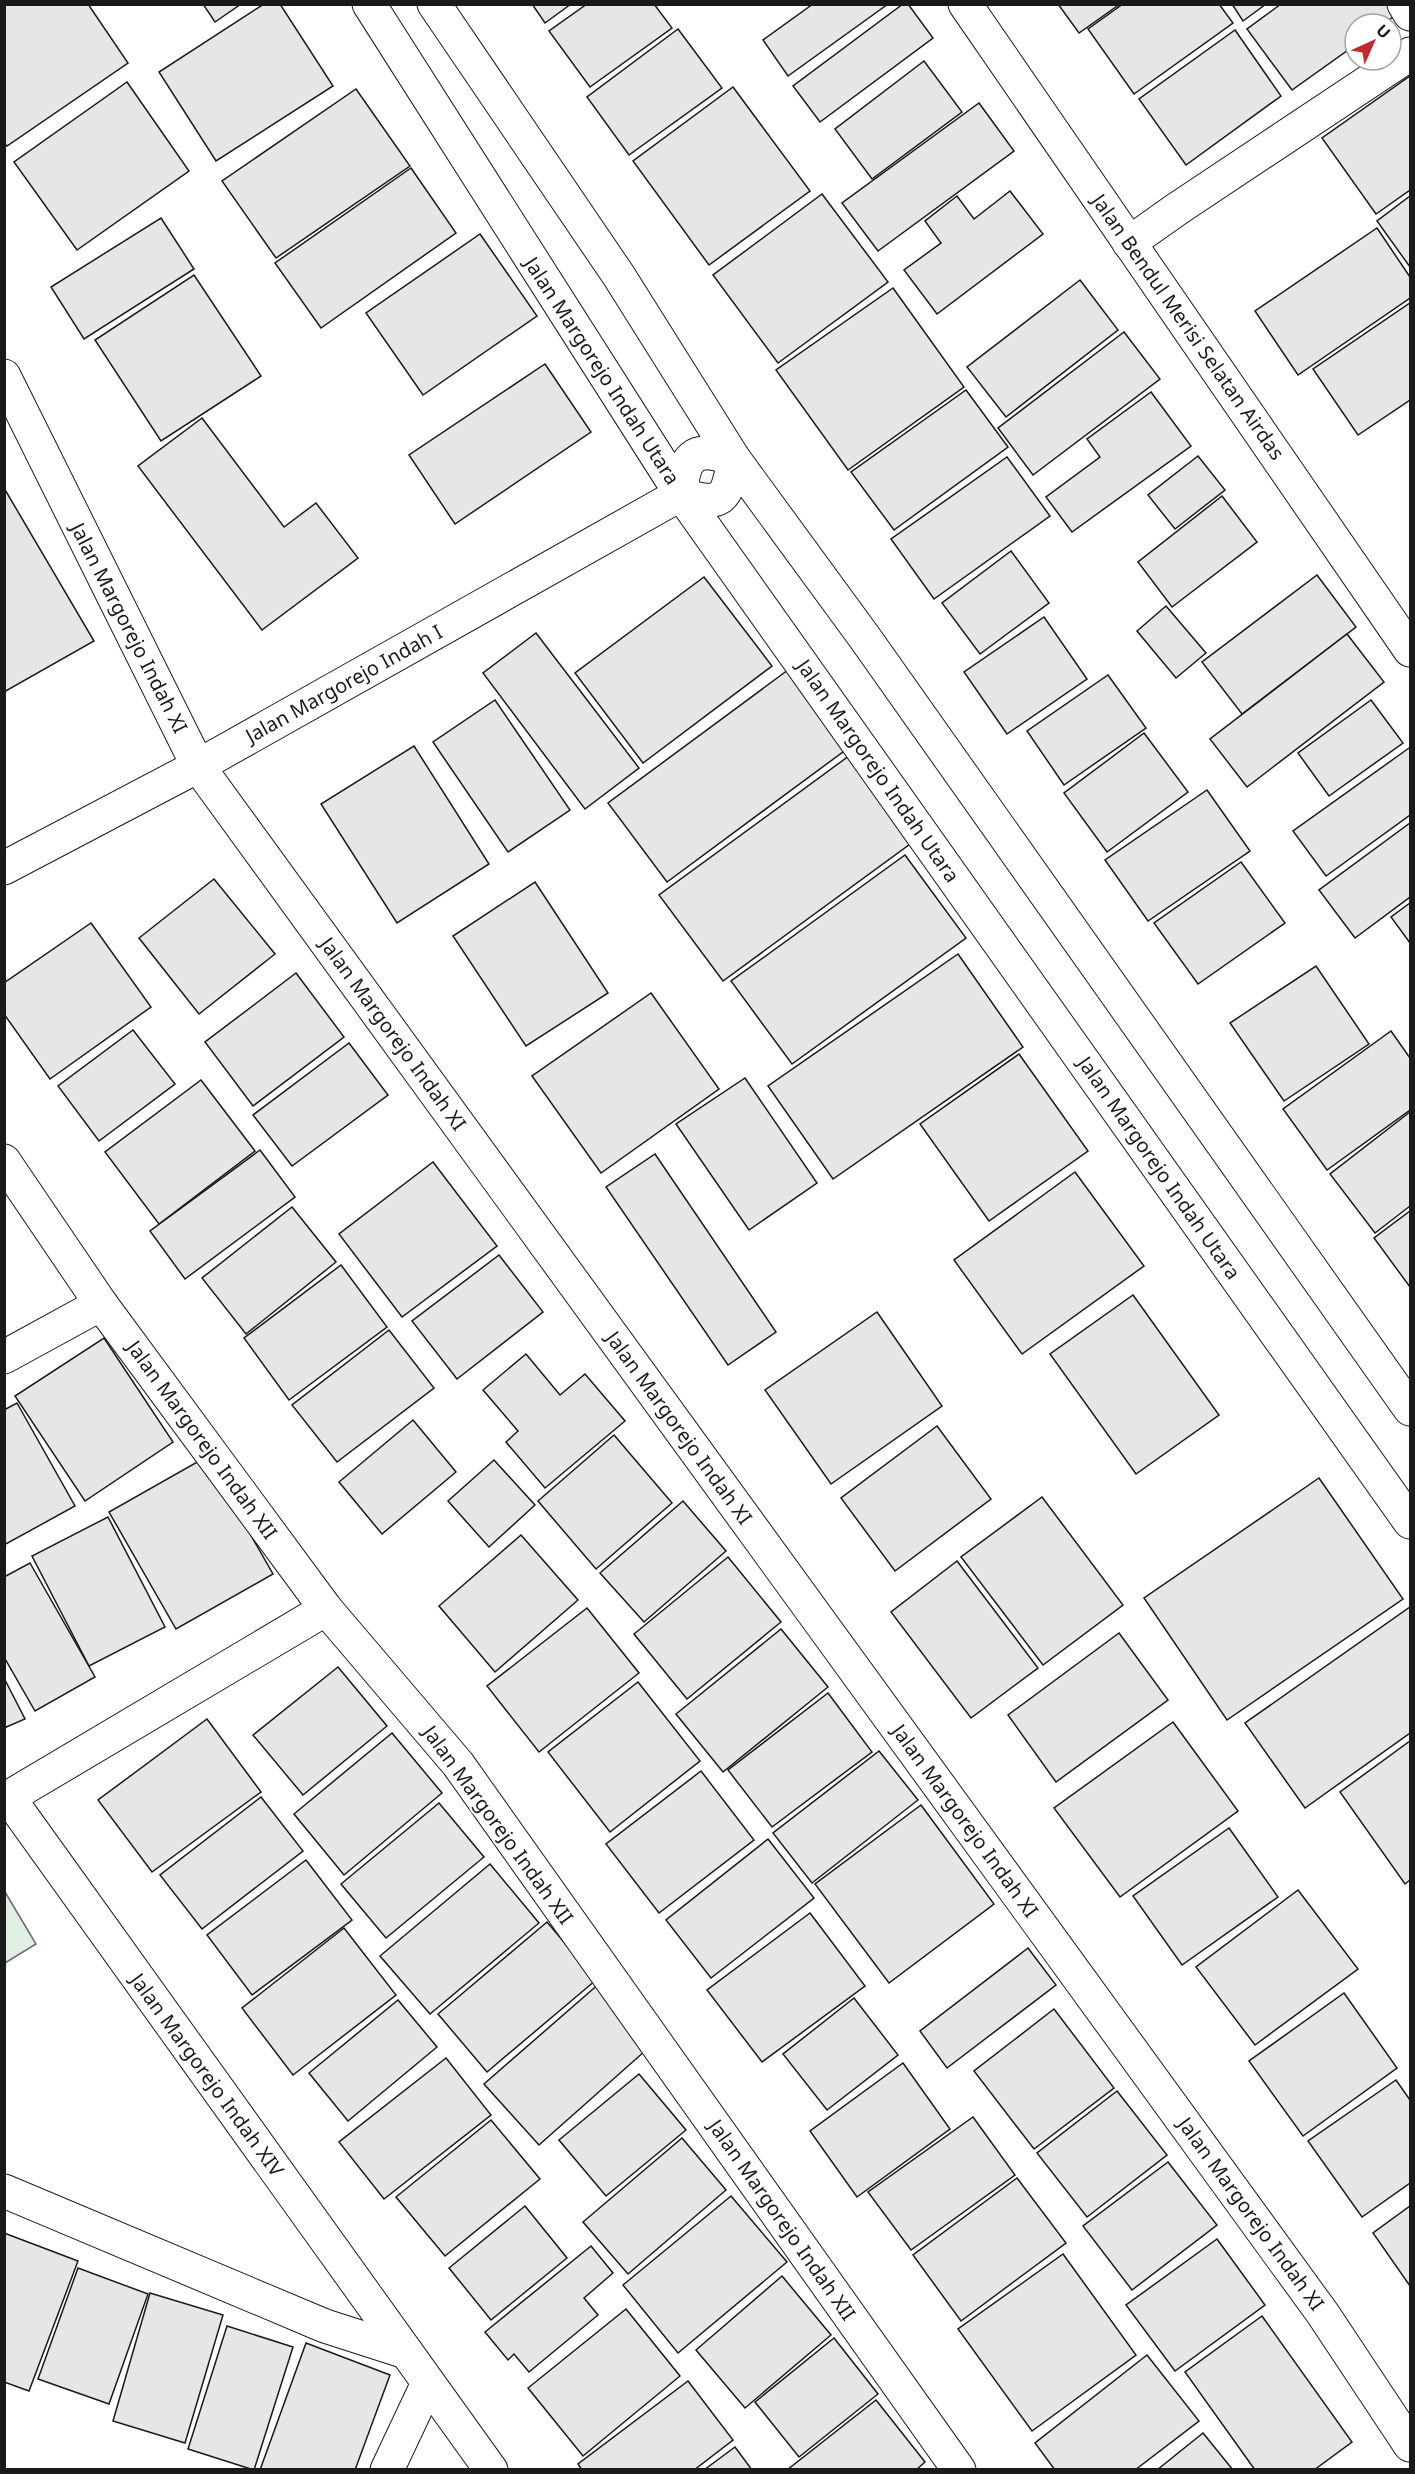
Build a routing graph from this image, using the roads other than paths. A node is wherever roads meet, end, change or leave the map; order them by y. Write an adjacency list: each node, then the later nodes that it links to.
1 (369, 4): 10 (street, Jalan Margorejo Indah Utara)
2 (434, 4): 9 (street)
3 (965, 4): 7 (street, Jalan Bendul Merisi Selatan Airdas)
4 (1404, 4): 5 (street)
5 (1410, 14)
6 (1410, 54): 7 (street)
7 (1129, 243): 11 (street, Jalan Bendul Merisi Selatan Airdas)
8 (4, 376): 12 (street, Jalan Margorejo Indah XI)
9 (734, 459): 10 (street); 17 (street)
10 (681, 494): 12 (street, Jalan Margorejo Indah I); 18 (street, Jalan Margorejo Indah Utara)
11 (1410, 650)
12 (198, 766): 13 (street, Jalan Margorejo Indah I); 24 (street, Jalan Margorejo Indah XI)
13 (4, 868)
14 (4, 1161): 15 (street, Jalan Margorejo Indah XII)
15 (101, 1304): 16 (street); 19 (street, Jalan Margorejo Indah XII)
16 (4, 1357)
17 (1410, 1408)
18 (1410, 1522)
19 (326, 1609): 20 (street, Jalan Margorejo Indah XIV); 27 (street, Jalan Margorejo Indah XII)
20 (7, 1799): 22 (street, Jalan Margorejo Indah XIV)
21 (4, 2191): 22 (street)
22 (406, 2352): 23 (street, Jalan Margorejo Indah XIV)
23 (428, 2383): 25 (street); 26 (street, Jalan Margorejo Indah XIV)
24 (1410, 2445)
25 (387, 2469)
26 (491, 2469)
27 (959, 2469)

